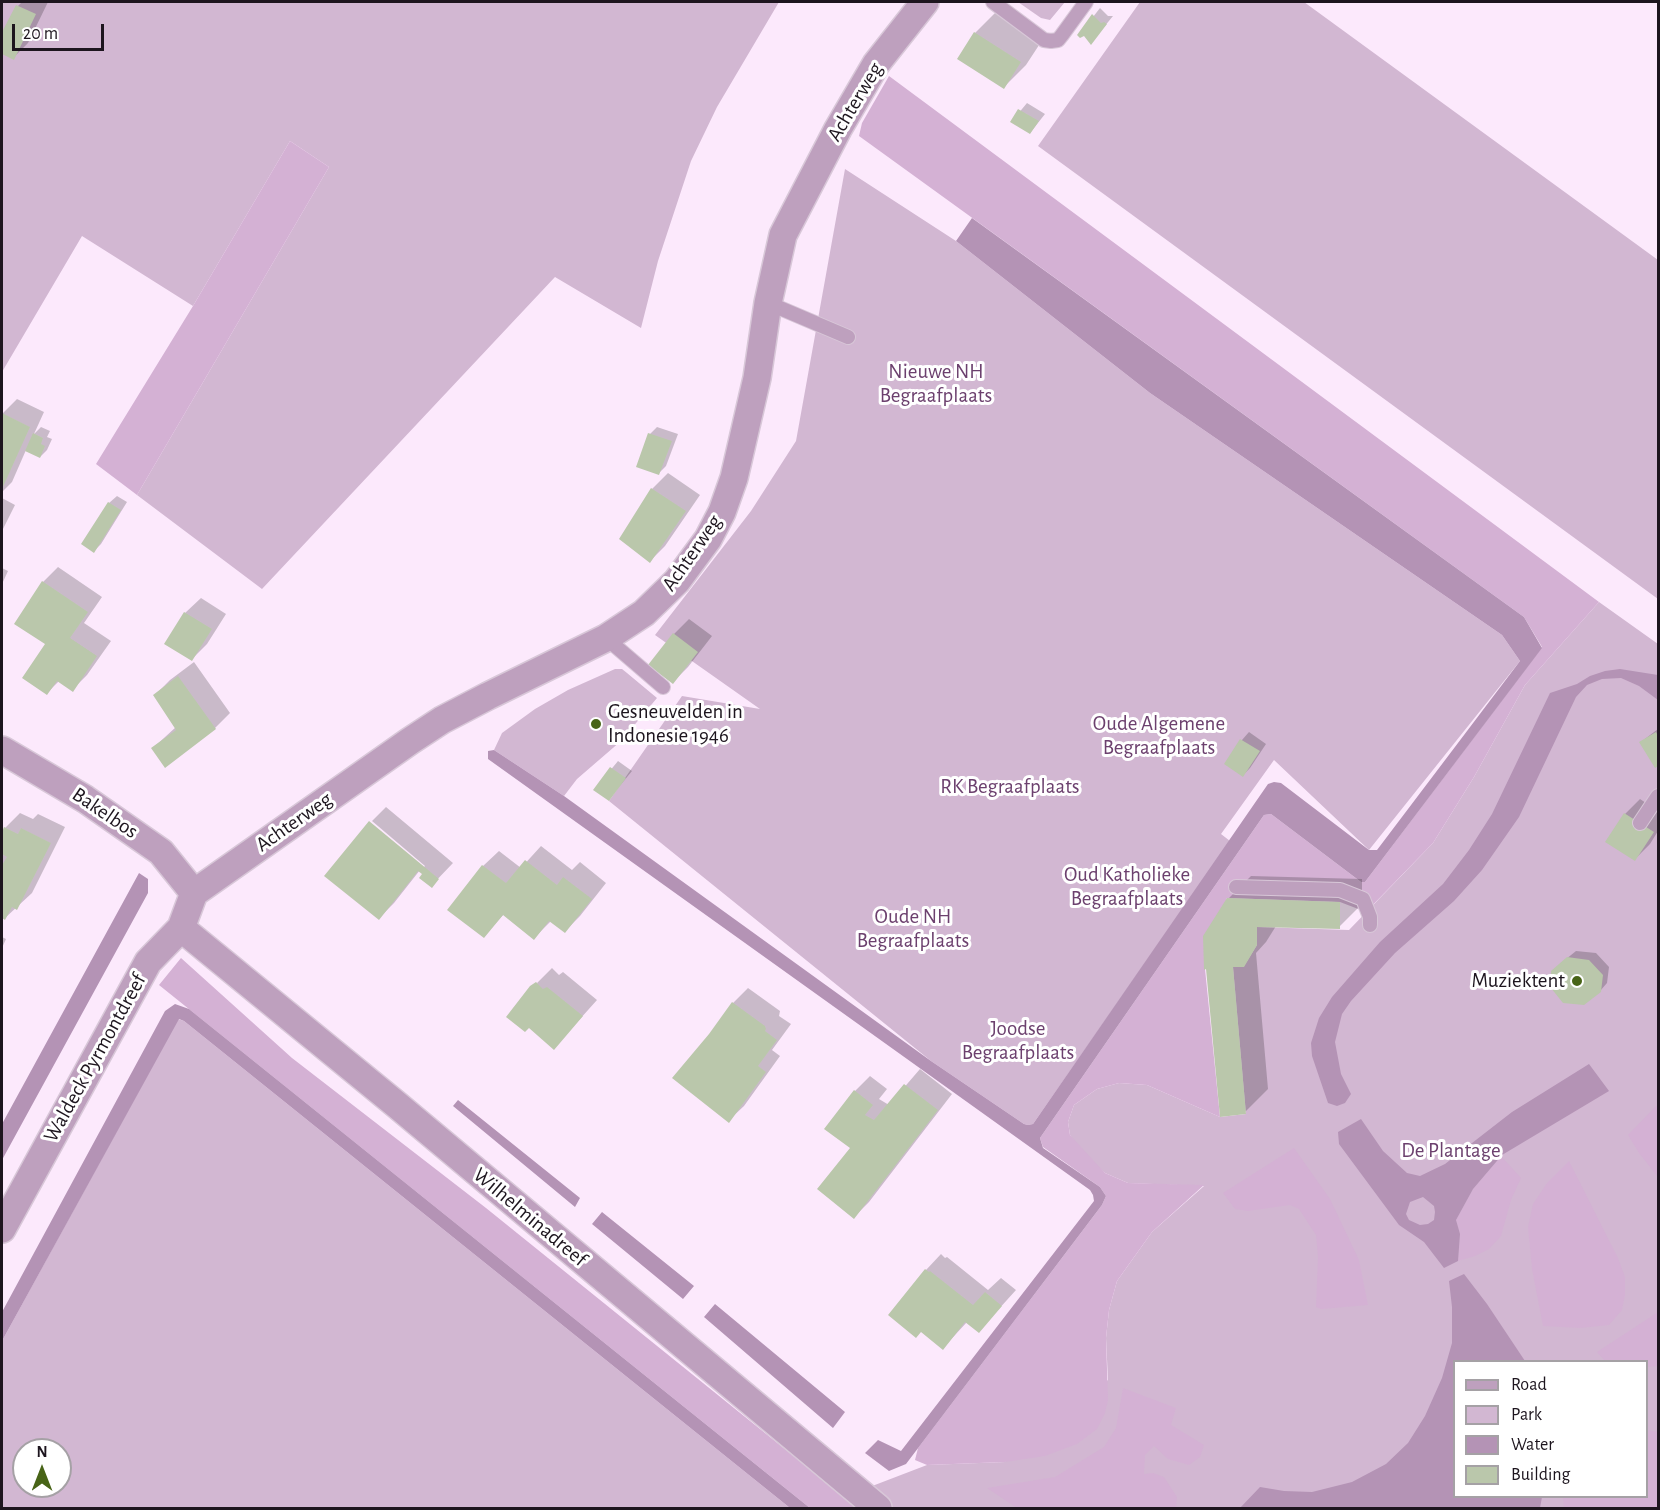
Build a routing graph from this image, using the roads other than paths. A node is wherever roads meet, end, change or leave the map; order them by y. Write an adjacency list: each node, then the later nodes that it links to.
1 (925, 2): 4 (street, Achterweg)
2 (993, 2): 3 (lane)
3 (1086, 2)
4 (768, 303): 5 (lane); 6 (street, Achterweg)
5 (848, 337)
6 (606, 638): 7 (lane); 12 (street, Achterweg)
7 (663, 687)
8 (2, 750): 12 (street, Bakelbos)
9 (1659, 796): 10 (lane)
10 (1640, 823)
11 (1236, 887): 13 (lane)
12 (194, 893): 14 (street, Waldeck Pyrmontdreef)
13 (1370, 925)
14 (180, 928): 15 (street, Waldeck Pyrmontdreef); 16 (street, Wilhelminadreef)
15 (2, 1229)
16 (878, 1509)

